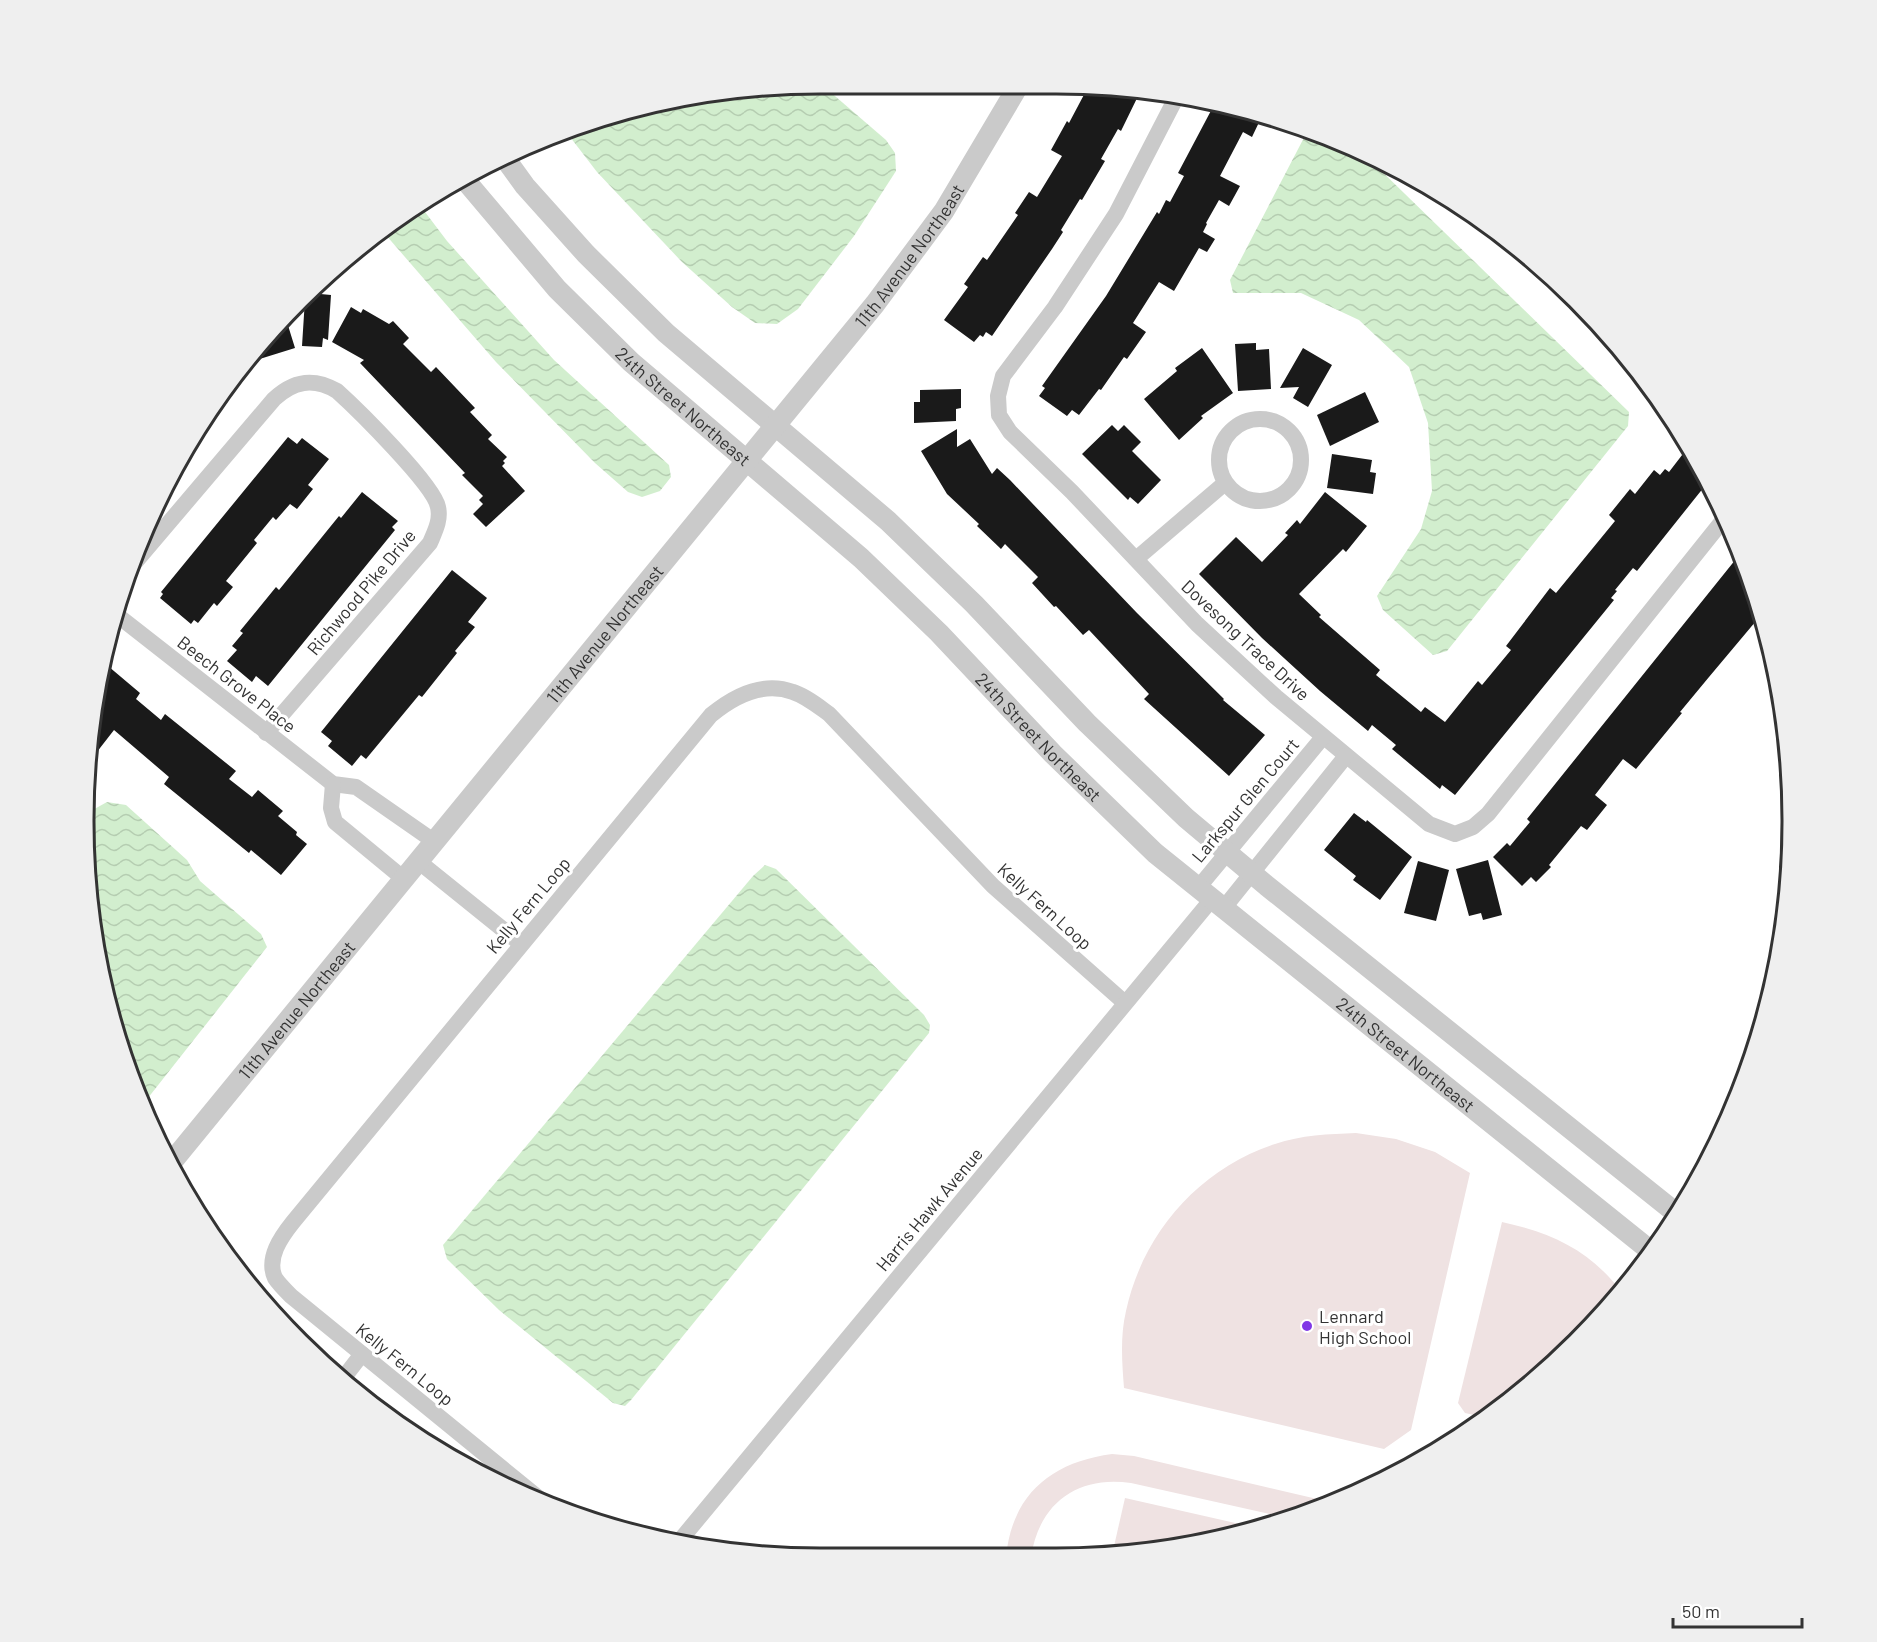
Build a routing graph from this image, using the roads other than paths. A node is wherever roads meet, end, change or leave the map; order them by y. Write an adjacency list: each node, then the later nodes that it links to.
1 (1013, 94): 5 (street, 11th Avenue Northeast)
2 (1173, 104): 10 (street, Dovesong Trace Drive)
3 (510, 165): 5 (street)
4 (470, 186): 6 (street, 24th Street Northeast)
5 (775, 427): 6 (street, 11th Avenue Northeast); 17 (street)
6 (747, 461): 16 (street, 11th Avenue Northeast); 21 (street, 24th Street Northeast)
7 (1225, 483): 7 (street); 10 (street)
8 (1719, 525): 14 (street, Dovesong Trace Drive)
9 (149, 546): 12 (street, Richwood Pike Drive)
10 (1136, 559): 13 (street, Dovesong Trace Drive)
11 (123, 620): 12 (street, Beech Grove Place)
12 (266, 733): 15 (street, Beech Grove Place)
13 (1323, 737): 14 (street, Dovesong Trace Drive); 17 (street, Larkspur Glen Court)
14 (1347, 756): 19 (street)
15 (333, 784): 16 (street, Beech Grove Place); 20 (street)
16 (435, 842): 18 (street, 11th Avenue Northeast)
17 (1227, 853): 19 (street); 21 (street, Larkspur Glen Court)
18 (418, 861): 20 (street, 11th Avenue Northeast); 22 (street)
19 (1252, 873): 21 (street); 25 (street)
20 (404, 879): 24 (street, 11th Avenue Northeast)
21 (1211, 899): 23 (street, Harris Hawk Avenue); 26 (street, 24th Street Northeast)
22 (521, 944): 23 (street, Kelly Fern Loop); 27 (street, Kelly Fern Loop)
23 (1125, 1003): 30 (street, Harris Hawk Avenue)
24 (177, 1156)
25 (1670, 1208)
26 (1645, 1246)
27 (362, 1354): 28 (street); 29 (street, Kelly Fern Loop)
28 (348, 1372)
29 (517, 1481)
30 (685, 1535)

